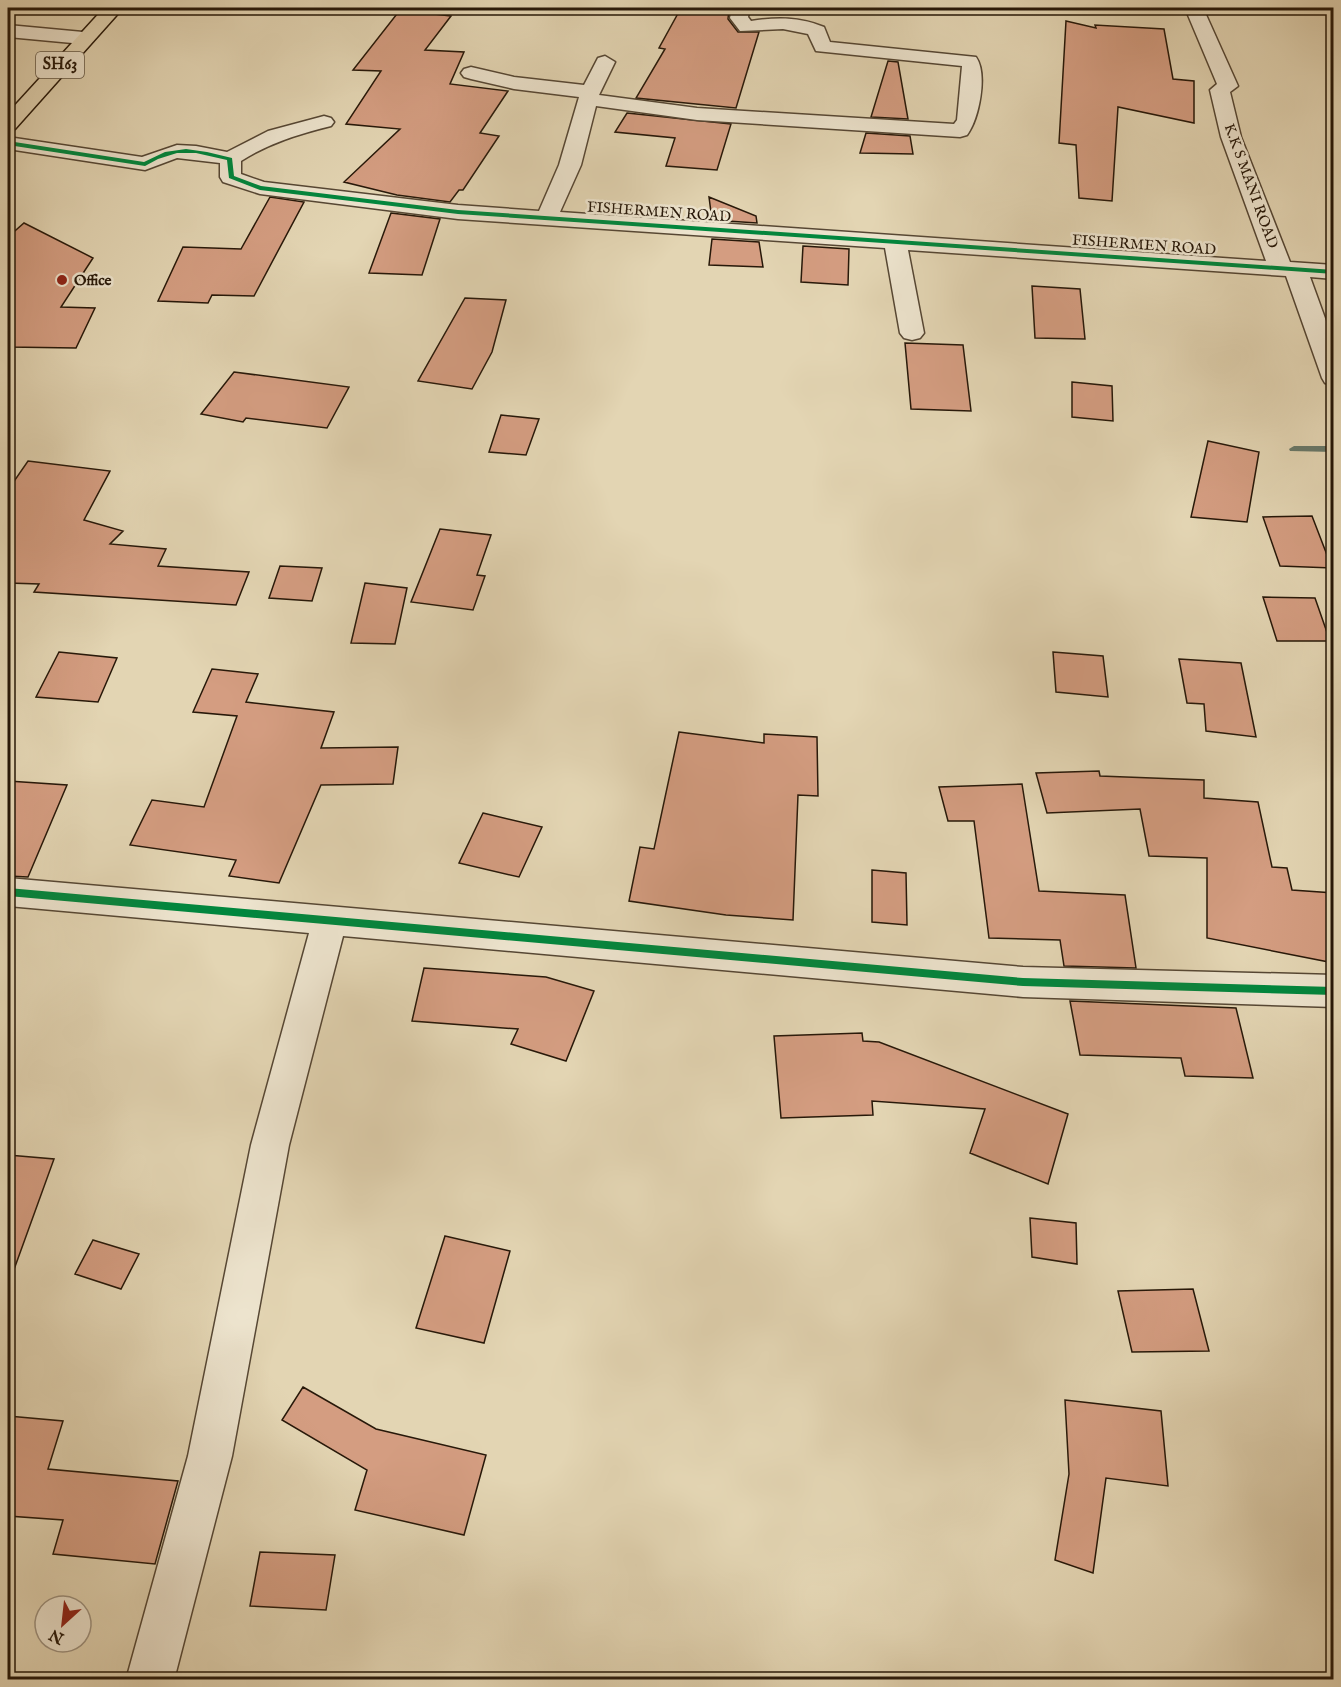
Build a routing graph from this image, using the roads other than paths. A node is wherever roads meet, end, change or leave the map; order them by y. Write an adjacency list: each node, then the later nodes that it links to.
1 (114, 8): 7 (main road, SH63)
2 (741, 8): 10 (street)
3 (1194, 8): 17 (street, K.K S MANI ROAD)
4 (1312, 8): 5 (street)
5 (1334, 8)
6 (8, 31): 7 (street)
7 (83, 38): 12 (main road, SH63)
8 (605, 62): 10 (street)
9 (471, 73): 10 (street)
10 (589, 96): 15 (street)
11 (324, 122): 14 (street)
12 (8, 125)
13 (8, 143): 14 (street)
14 (230, 159): 15 (street, FISHERMEN ROAD)
15 (546, 219): 16 (street, FISHERMEN ROAD)
16 (896, 243): 17 (street, FISHERMEN ROAD); 19 (street)
17 (1288, 270): 18 (street, FISHERMEN ROAD); 20 (street)
18 (1334, 272)
19 (912, 333)
20 (1334, 378)
21 (8, 892): 22 (street)
22 (330, 921): 23 (street); 24 (street)
23 (1334, 991)
24 (150, 1680)

